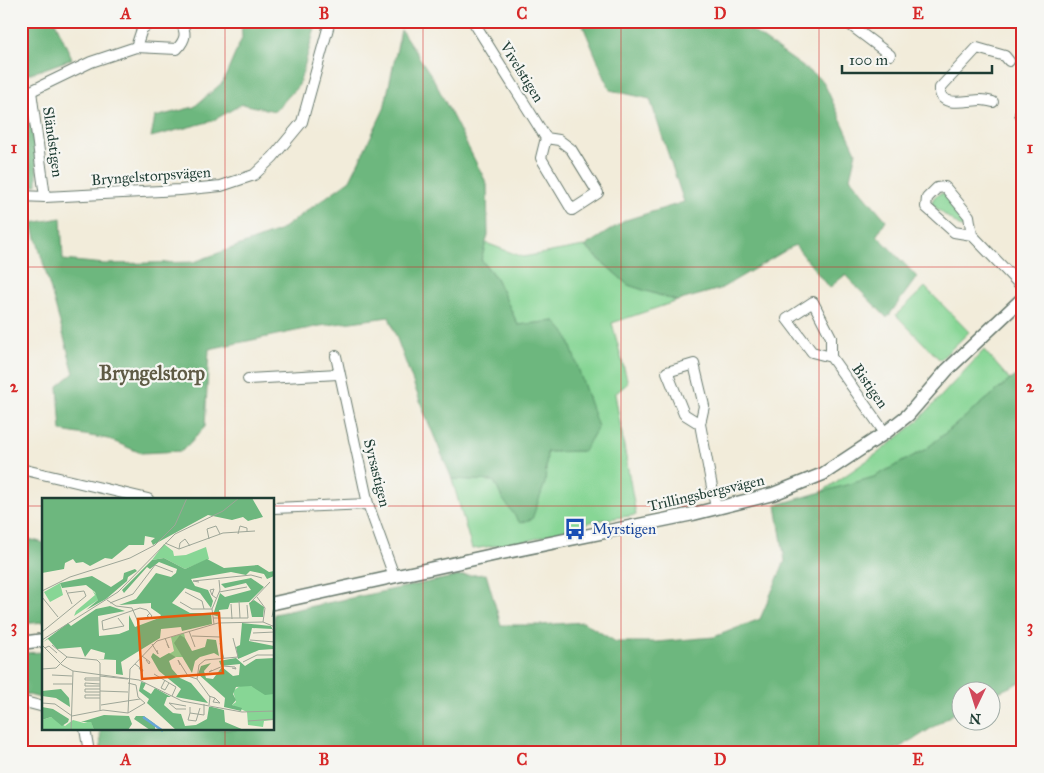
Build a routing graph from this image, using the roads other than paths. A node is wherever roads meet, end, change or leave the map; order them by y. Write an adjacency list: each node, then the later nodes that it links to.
1 (153, 21): 6 (street)
2 (180, 21): 6 (street, Sländstigen)
3 (330, 21): 15 (street, Bryngelstorpsvägen)
4 (473, 21): 13 (street, Vivelstigen)
5 (848, 22): 7 (street)
6 (136, 47): 9 (street, Sländstigen)
7 (890, 54)
8 (1009, 61): 10 (street)
9 (26, 91): 15 (street, Sländstigen)
10 (993, 102)
11 (1023, 110): 12 (street)
12 (1023, 116)
13 (546, 138): 13 (street)
14 (21, 196): 15 (street, Bryngelstorpsvägen)
15 (45, 197)
16 (972, 235): 16 (street); 17 (street)
17 (1023, 288)
18 (1023, 298): 24 (street, Trillingsbergsvägen)
19 (336, 356): 21 (street, Syrsastigen)
20 (831, 357): 20 (street, Bistigen); 24 (street, Bistigen)
21 (338, 374): 22 (street); 27 (street, Syrsastigen)
22 (248, 379)
23 (700, 424): 23 (street); 29 (street)
24 (885, 433): 29 (street, Trillingsbergsvägen)
25 (21, 470): 26 (street)
26 (144, 498)
27 (368, 504): 28 (street); 30 (street, Syrsastigen)
28 (275, 508)
29 (716, 508): 30 (street, Trillingsbergsvägen)
30 (394, 576): 31 (street, Trillingsbergsvägen)
31 (275, 603)
32 (42, 640): 33 (street)
33 (21, 642)
34 (21, 701): 35 (street)
35 (42, 706)
36 (85, 730): 37 (street)
37 (89, 752)

